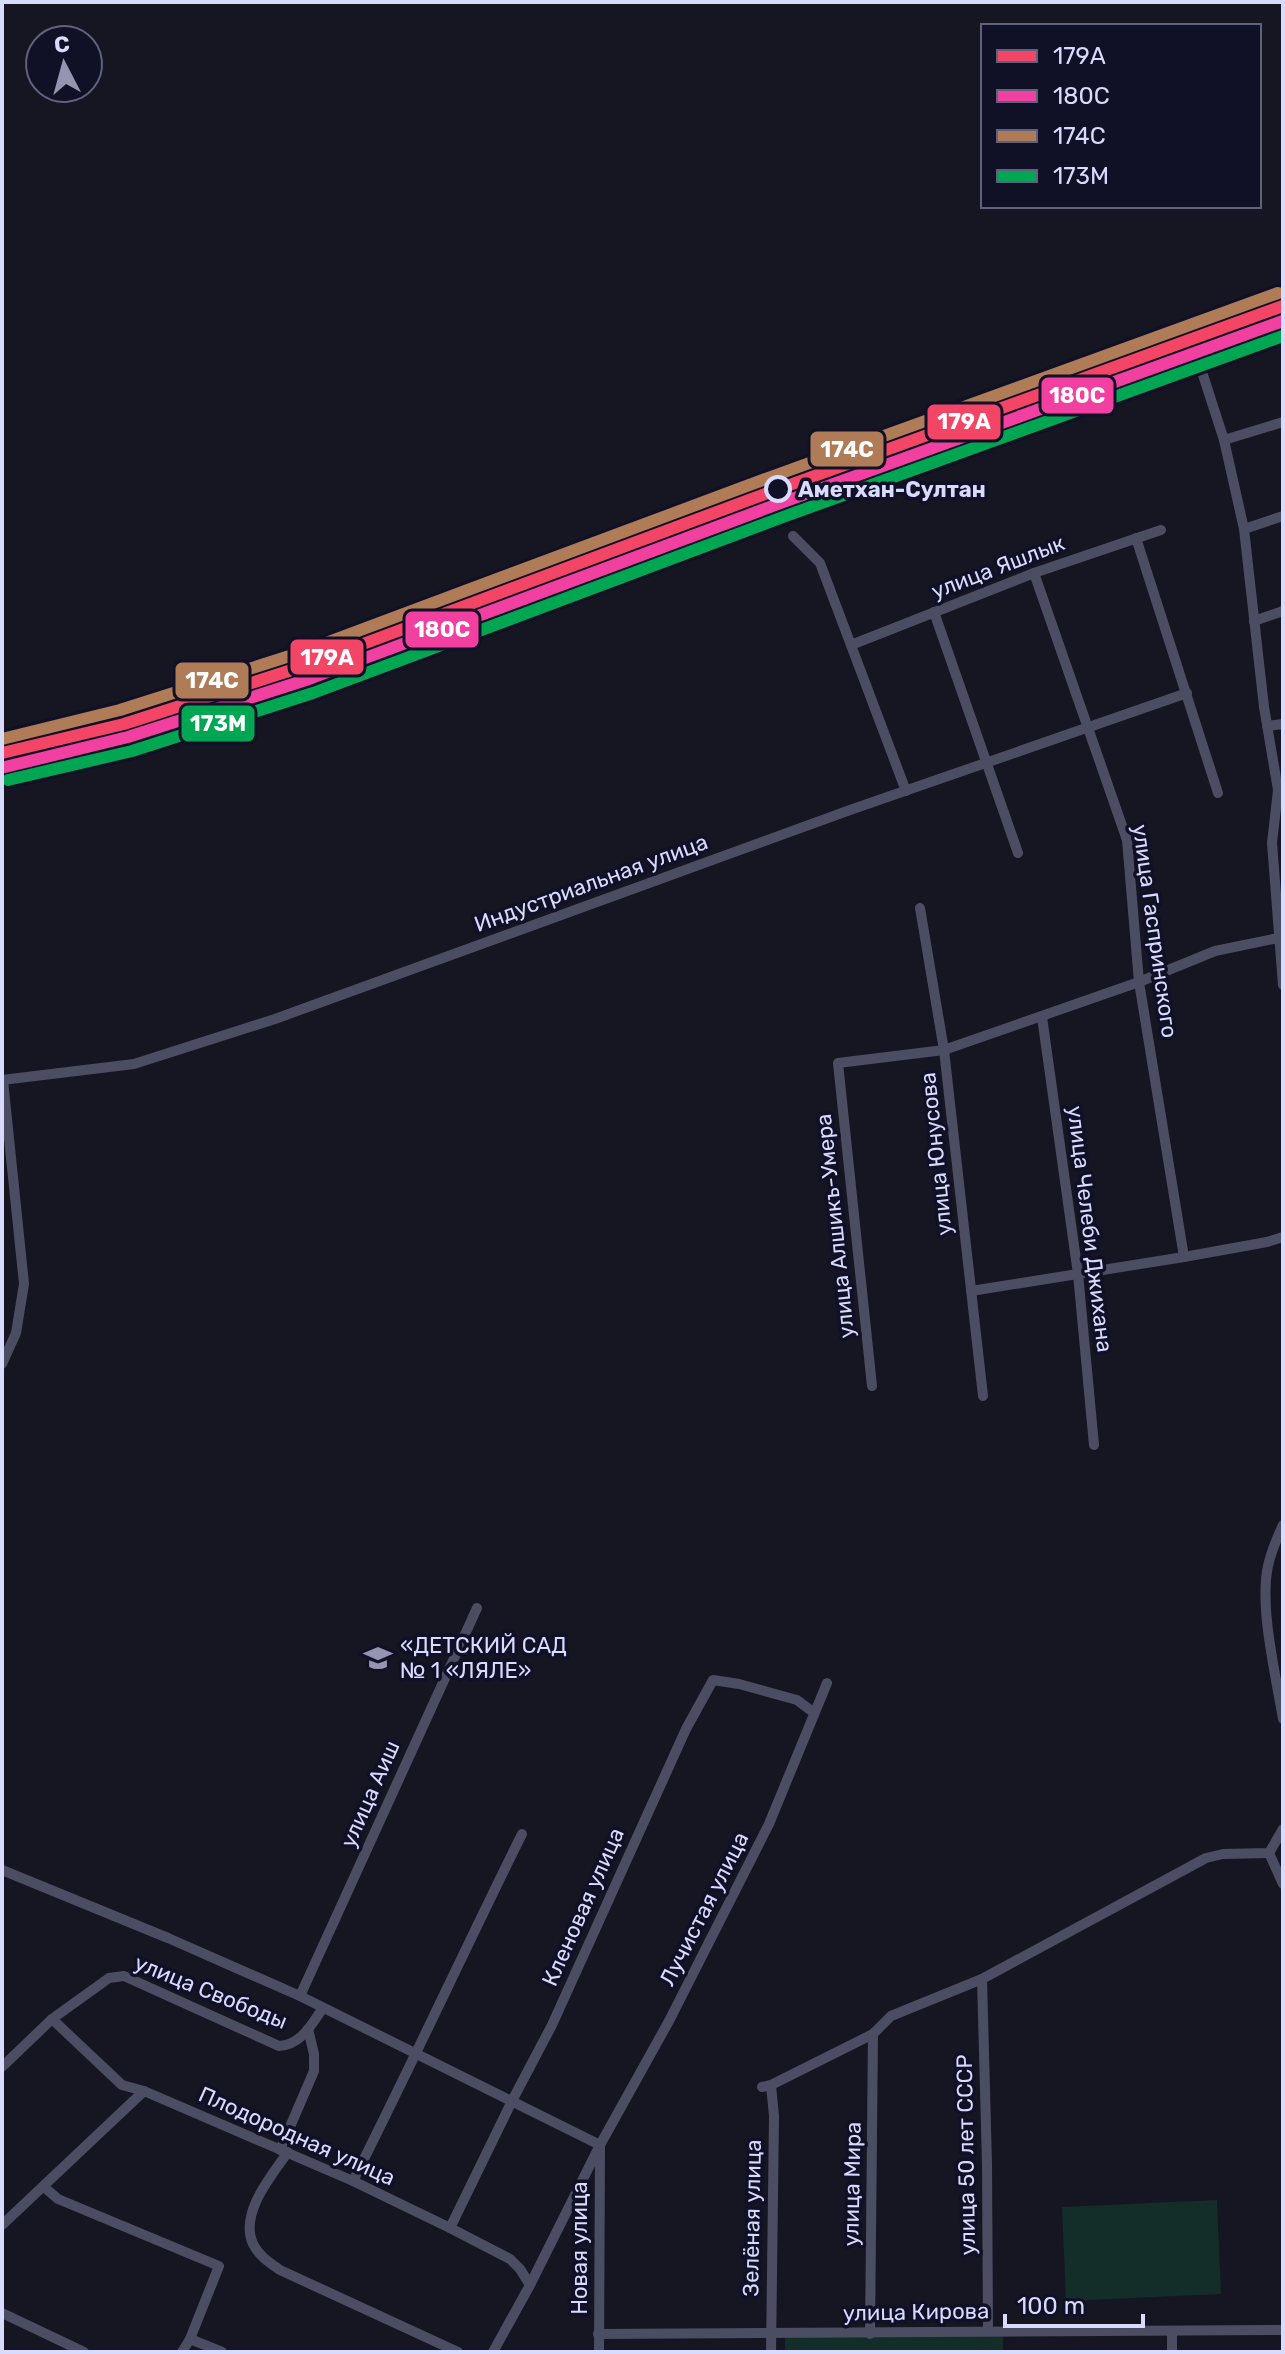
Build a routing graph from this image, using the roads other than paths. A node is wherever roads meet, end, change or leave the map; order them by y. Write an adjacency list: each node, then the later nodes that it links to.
1 (1203, 375): 3 (street)
2 (1283, 422): 3 (street)
3 (1224, 440): 5 (street)
4 (1283, 516): 5 (street)
5 (1244, 529): 12 (street)
6 (1161, 530): 8 (street, улица Яшлык)
7 (793, 536): 13 (street)
8 (1136, 538): 9 (street, улица Яшлык); 14 (street)
9 (1034, 573): 11 (street, улица Яшлык); 17 (street, улица Гаспринского)
10 (1283, 611): 12 (street)
11 (934, 612): 13 (street, улица Яшлык); 18 (street)
12 (1254, 621): 16 (street)
13 (851, 645): 19 (street)
14 (1187, 693): 17 (street, Индустриальная улица); 20 (street)
15 (1283, 724): 16 (street)
16 (1267, 726): 21 (street)
17 (1089, 727): 18 (street, Индустриальная улица); 25 (street, улица Гаспринского)
18 (987, 763): 19 (street, Индустриальная улица); 22 (street)
19 (906, 791): 29 (street, Индустриальная улица)
20 (1218, 793)
21 (1280, 806): 24 (street)
22 (1018, 853)
23 (920, 908): 28 (street, улица Юнусова)
24 (1281, 937): 25 (street); 26 (street)
25 (1139, 982): 27 (street); 31 (street, улица Гаспринского)
26 (1283, 985)
27 (1042, 1017): 28 (street); 32 (street, улица Челеби Джихана)
28 (944, 1050): 33 (street, улица Юнусова); 35 (street, улица Алшикъ-Умера)
29 (2, 1080): 34 (street)
30 (1283, 1237): 31 (street)
31 (1184, 1257): 32 (street)
32 (1078, 1274): 33 (street); 37 (street, улица Челеби Джихана)
33 (971, 1291): 36 (street, улица Юнусова)
34 (2, 1364)
35 (872, 1386)
36 (983, 1396)
37 (1094, 1445)
38 (1283, 1525): 42 (street)
39 (477, 1608): 49 (street, улица Аиш)
40 (827, 1683): 41 (street, Лучистая улица)
41 (813, 1712): 57 (street, Кленовая улица); 58 (street, Лучистая улица)
42 (1283, 1719)
43 (1283, 1829): 45 (street)
44 (522, 1834): 54 (street)
45 (1269, 1853): 47 (street); 48 (street)
46 (2, 1870): 49 (street)
47 (1283, 1884)
48 (982, 1979): 53 (street); 67 (street, улица 50 лет СССР)
49 (300, 1996): 50 (street)
50 (323, 2008): 52 (street, улица Свободы); 54 (street)
51 (52, 2019): 52 (street, улица Свободы); 55 (street, улица Свободы); 56 (street, Плодородная улица)
52 (308, 2029): 59 (street)
53 (873, 2034): 69 (street, Зелёная улица); 71 (street, улица Мира)
54 (417, 2055): 57 (street); 60 (street)
55 (2, 2067)
56 (144, 2091): 59 (street, Плодородная улица); 61 (street)
57 (512, 2101): 58 (street); 63 (street, Кленовая улица)
58 (600, 2145): 64 (street, Лучистая улица); 70 (street, Новая улица)
59 (284, 2151): 60 (street, Плодородная улица); 76 (street)
60 (353, 2181): 63 (street, Плодородная улица)
61 (44, 2187): 62 (street); 72 (street)
62 (2, 2225)
63 (450, 2228): 64 (street, Плодородная улица)
64 (530, 2285): 77 (street, Лучистая улица)
65 (2, 2313): 73 (street)
66 (1283, 2330): 68 (street, улица Кирова)
67 (988, 2331): 68 (street, улица Кирова); 71 (street, улица Кирова)
68 (1172, 2332): 80 (street)
69 (771, 2333): 70 (street, улица Кирова); 71 (street, улица Кирова); 79 (street, Зелёная улица)
70 (598, 2334): 78 (street, Новая улица)
71 (870, 2334)
72 (190, 2339): 74 (street); 75 (street)
73 (84, 2352)
74 (182, 2352)
75 (222, 2352)
76 (458, 2352)
77 (493, 2352)
78 (599, 2352)
79 (771, 2352)
80 (1172, 2352)

